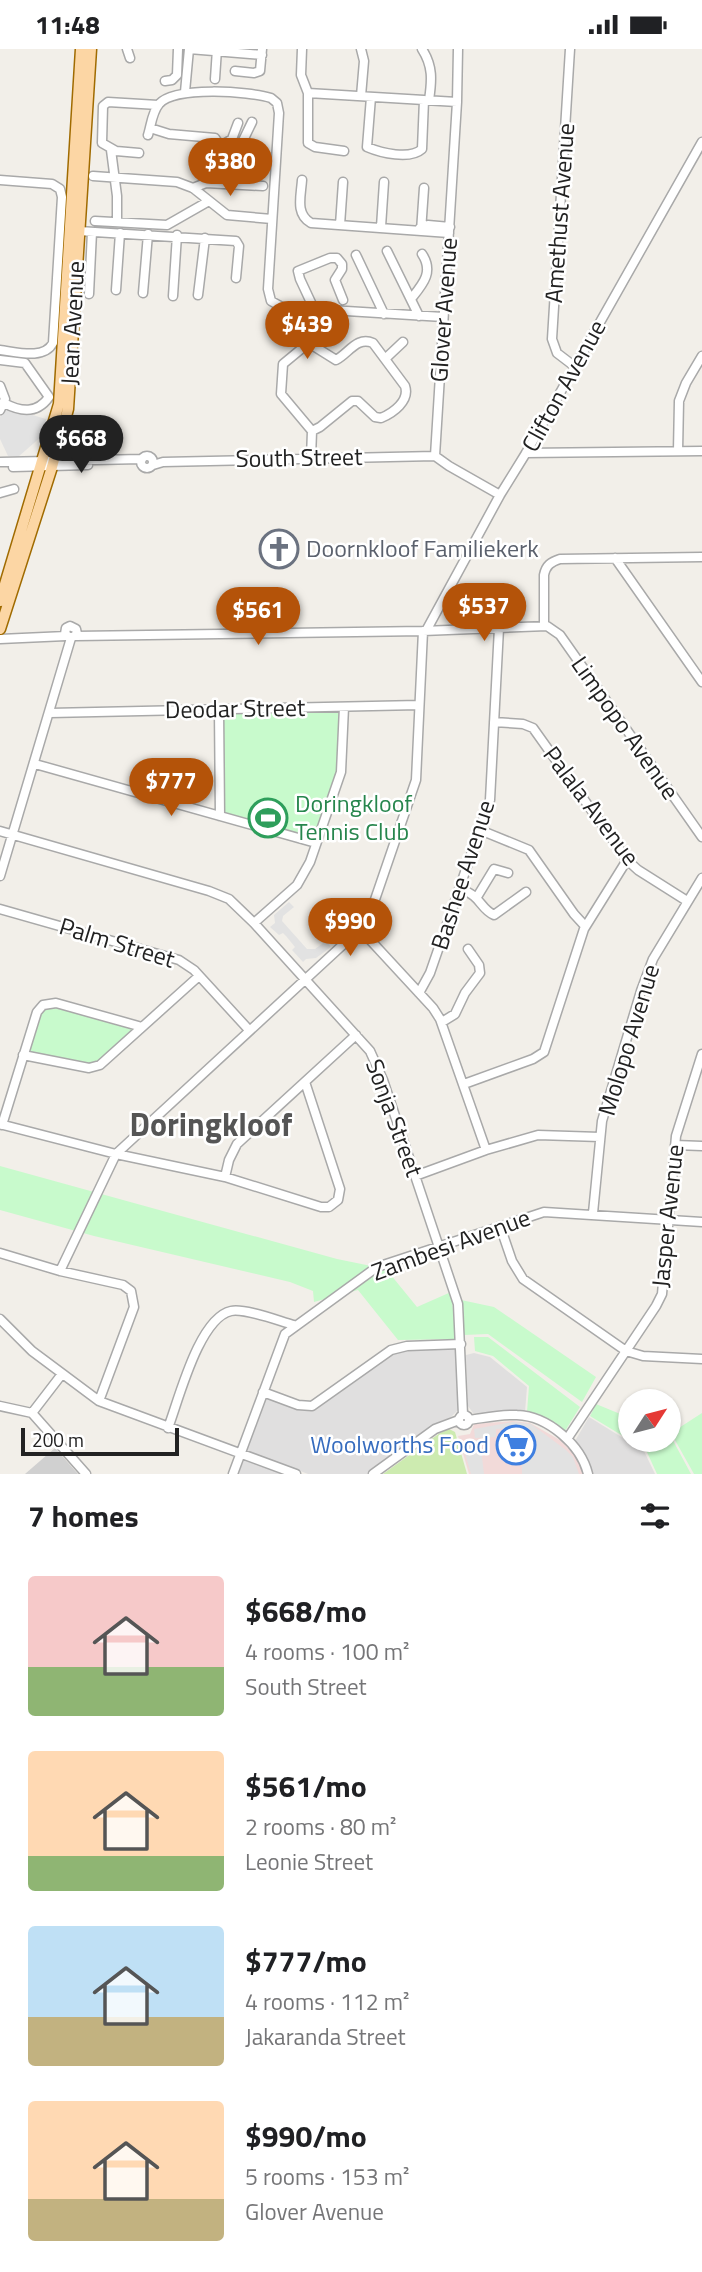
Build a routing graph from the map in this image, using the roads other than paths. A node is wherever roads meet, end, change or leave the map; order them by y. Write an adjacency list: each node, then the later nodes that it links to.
1 (81, 49): 15 (main road, Jean Avenue)
2 (178, 49): 14 (street)
3 (189, 49): 9 (street); 16 (street)
4 (302, 49): 17 (street)
5 (361, 49): 18 (street)
6 (422, 49): 19 (street)
7 (460, 49): 20 (street, Glover Avenue)
8 (570, 49): 73 (street, Amethust Avenue)
9 (217, 50): 10 (street); 13 (street)
10 (262, 52): 12 (street)
11 (90, 54): 15 (main road); 46 (main road, Jean Avenue)
12 (235, 71)
13 (215, 79)
14 (165, 81)
15 (78, 86): 69 (main road, Jean Avenue)
16 (185, 92): 21 (street); 39 (street)
17 (308, 93): 18 (street); 27 (street)
18 (366, 97): 19 (street); 19 (street)
19 (427, 100): 20 (street)
20 (457, 102): 45 (street, Glover Avenue)
21 (158, 105): 25 (street); 26 (street)
22 (252, 122): 25 (street)
23 (238, 123): 25 (street)
24 (702, 142): 73 (street, Clifton Avenue)
25 (221, 146)
26 (111, 150): 28 (street); 30 (street)
27 (344, 151)
28 (139, 153)
29 (93, 176): 30 (street)
30 (114, 177): 36 (street); 41 (street)
31 (0, 180): 68 (street)
32 (302, 180): 42 (street)
33 (343, 182): 42 (street)
34 (384, 182): 43 (street)
35 (263, 186): 36 (street)
36 (193, 188): 38 (street)
37 (424, 188): 44 (street)
38 (209, 201): 39 (street); 41 (street)
39 (272, 219): 63 (street)
40 (95, 221): 41 (street)
41 (117, 222)
42 (340, 225): 43 (street)
43 (381, 227): 44 (street)
44 (420, 229): 45 (street)
45 (449, 230): 66 (street, Glover Avenue)
46 (79, 231): 47 (street); 69 (main road, Jean Avenue)
47 (92, 232): 48 (street); 58 (street)
48 (120, 233): 49 (street); 56 (street)
49 (148, 234): 50 (street); 57 (street)
50 (177, 235): 51 (street); 60 (street)
51 (205, 237): 55 (street); 59 (street)
52 (387, 251): 61 (street)
53 (422, 254): 61 (street)
54 (356, 255): 64 (street)
55 (236, 278)
56 (116, 290)
57 (144, 293)
58 (89, 294)
59 (198, 295)
60 (173, 296)
61 (411, 299): 65 (street)
62 (343, 300): 63 (street)
63 (314, 309): 64 (street)
64 (384, 314): 65 (street)
65 (419, 316): 66 (street)
66 (443, 317): 80 (street, Glover Avenue)
67 (403, 342): 71 (street)
68 (0, 350)
69 (67, 354): 82 (main road, Jean Avenue)
70 (702, 356): 77 (street)
71 (386, 358): 76 (street); 76 (street)
72 (0, 360): 75 (street)
73 (574, 366): 79 (street, Clifton Avenue)
74 (0, 386): 75 (street)
75 (2, 407)
76 (312, 431): 81 (street)
77 (678, 451): 78 (street); 79 (street)
78 (702, 451)
79 (526, 453): 86 (street, Clifton Avenue)
80 (435, 456): 81 (street, South Street); 86 (street)
81 (311, 458): 82 (street, South Street)
82 (48, 464): 83 (street); 89 (main road, Jean Avenue); 93 (main road, Jean Avenue)
83 (0, 465)
84 (14, 489): 85 (street)
85 (0, 493)
86 (500, 495): 90 (street, Clifton Avenue)
87 (702, 557): 88 (street)
88 (615, 558): 91 (street); 98 (street)
89 (0, 601)
90 (434, 615): 94 (street); 95 (street, Clifton Avenue)
91 (544, 626): 92 (street); 109 (street, Limpopo Avenue)
92 (499, 628): 94 (street); 103 (street, Bashee Avenue)
93 (0, 629)
94 (445, 630): 95 (street)
95 (424, 631): 96 (street); 99 (street)
96 (70, 634): 97 (street); 102 (street)
97 (0, 639)
98 (702, 682)
99 (419, 705): 100 (street, Deodar Street); 122 (street)
100 (344, 707): 101 (street, Deodar Street); 110 (street)
101 (219, 710): 102 (street, Deodar Street); 105 (street)
102 (50, 713): 104 (street)
103 (494, 722): 106 (street, Bashee Avenue); 111 (street, Palala Avenue)
104 (35, 764): 105 (street); 108 (street)
105 (220, 816): 110 (street)
106 (480, 830): 115 (street, Bashee Avenue); 121 (street)
107 (0, 831): 108 (street, Sonja Street)
108 (12, 835): 113 (street); 120 (street, Sonja Street)
109 (702, 837)
110 (316, 843): 120 (street)
111 (627, 860): 118 (street, Palala Avenue); 121 (street)
112 (508, 873): 117 (street)
113 (0, 876)
114 (702, 878): 118 (street, Molopo Avenue)
115 (460, 888): 117 (street); 126 (street, Bashee Avenue)
116 (526, 892): 117 (street)
117 (477, 897)
118 (687, 901): 136 (street, Molopo Avenue)
119 (0, 909): 124 (street, Palm Street)
120 (254, 923): 125 (street, Sonja Street)
121 (585, 926): 134 (street)
122 (360, 929): 125 (street); 126 (street)
123 (468, 949): 127 (street)
124 (200, 976): 128 (street); 129 (street, Palm Street)
125 (305, 980): 129 (street); 130 (street, Sonja Street)
126 (419, 993): 127 (street)
127 (442, 1022): 134 (street)
128 (142, 1027): 132 (street); 132 (street)
129 (249, 1030): 140 (street)
130 (356, 1035): 133 (street); 141 (street, Sonja Street)
131 (702, 1054): 137 (street, Jasper Avenue)
132 (23, 1055): 135 (street)
133 (305, 1081): 142 (street); 142 (street)
134 (464, 1084): 139 (street)
135 (1, 1124): 140 (street)
136 (600, 1137): 139 (street); 143 (street, Molopo Avenue)
137 (675, 1145): 138 (street); 144 (street, Jasper Avenue)
138 (702, 1146)
139 (486, 1150): 141 (street)
140 (116, 1154): 142 (street); 149 (street)
141 (415, 1176): 147 (street, Sonja Street)
142 (225, 1177)
143 (593, 1213): 144 (street, Zambesi Avenue); 146 (street, Zambesi Avenue)
144 (669, 1220): 145 (street, Zambesi Avenue); 153 (street, Jasper Avenue)
145 (702, 1222)
146 (500, 1226): 147 (street, Zambesi Avenue); 153 (street)
147 (439, 1246): 151 (street, Zambesi Avenue); 152 (street, Sonja Street)
148 (0, 1253): 149 (street)
149 (60, 1271): 157 (street)
150 (0, 1319): 155 (street)
151 (294, 1325): 156 (street, Zambesi Avenue); 161 (street)
152 (461, 1344): 156 (street); 160 (street, Sonja Street)
153 (626, 1351): 154 (street); 162 (street, Jasper Avenue)
154 (702, 1359)
155 (62, 1374): 157 (street); 159 (street)
156 (263, 1392): 163 (street, Zambesi Avenue)
157 (99, 1401): 161 (street)
158 (0, 1406): 159 (street)
159 (32, 1412): 164 (street)
160 (463, 1418): 162 (street); 167 (street)
161 (168, 1428): 163 (street)
162 (567, 1439): 168 (street)
163 (240, 1454): 165 (street, Zambesi Avenue); 166 (street)
164 (86, 1474)
165 (233, 1474)
166 (296, 1474)
167 (373, 1474)
168 (588, 1474)

